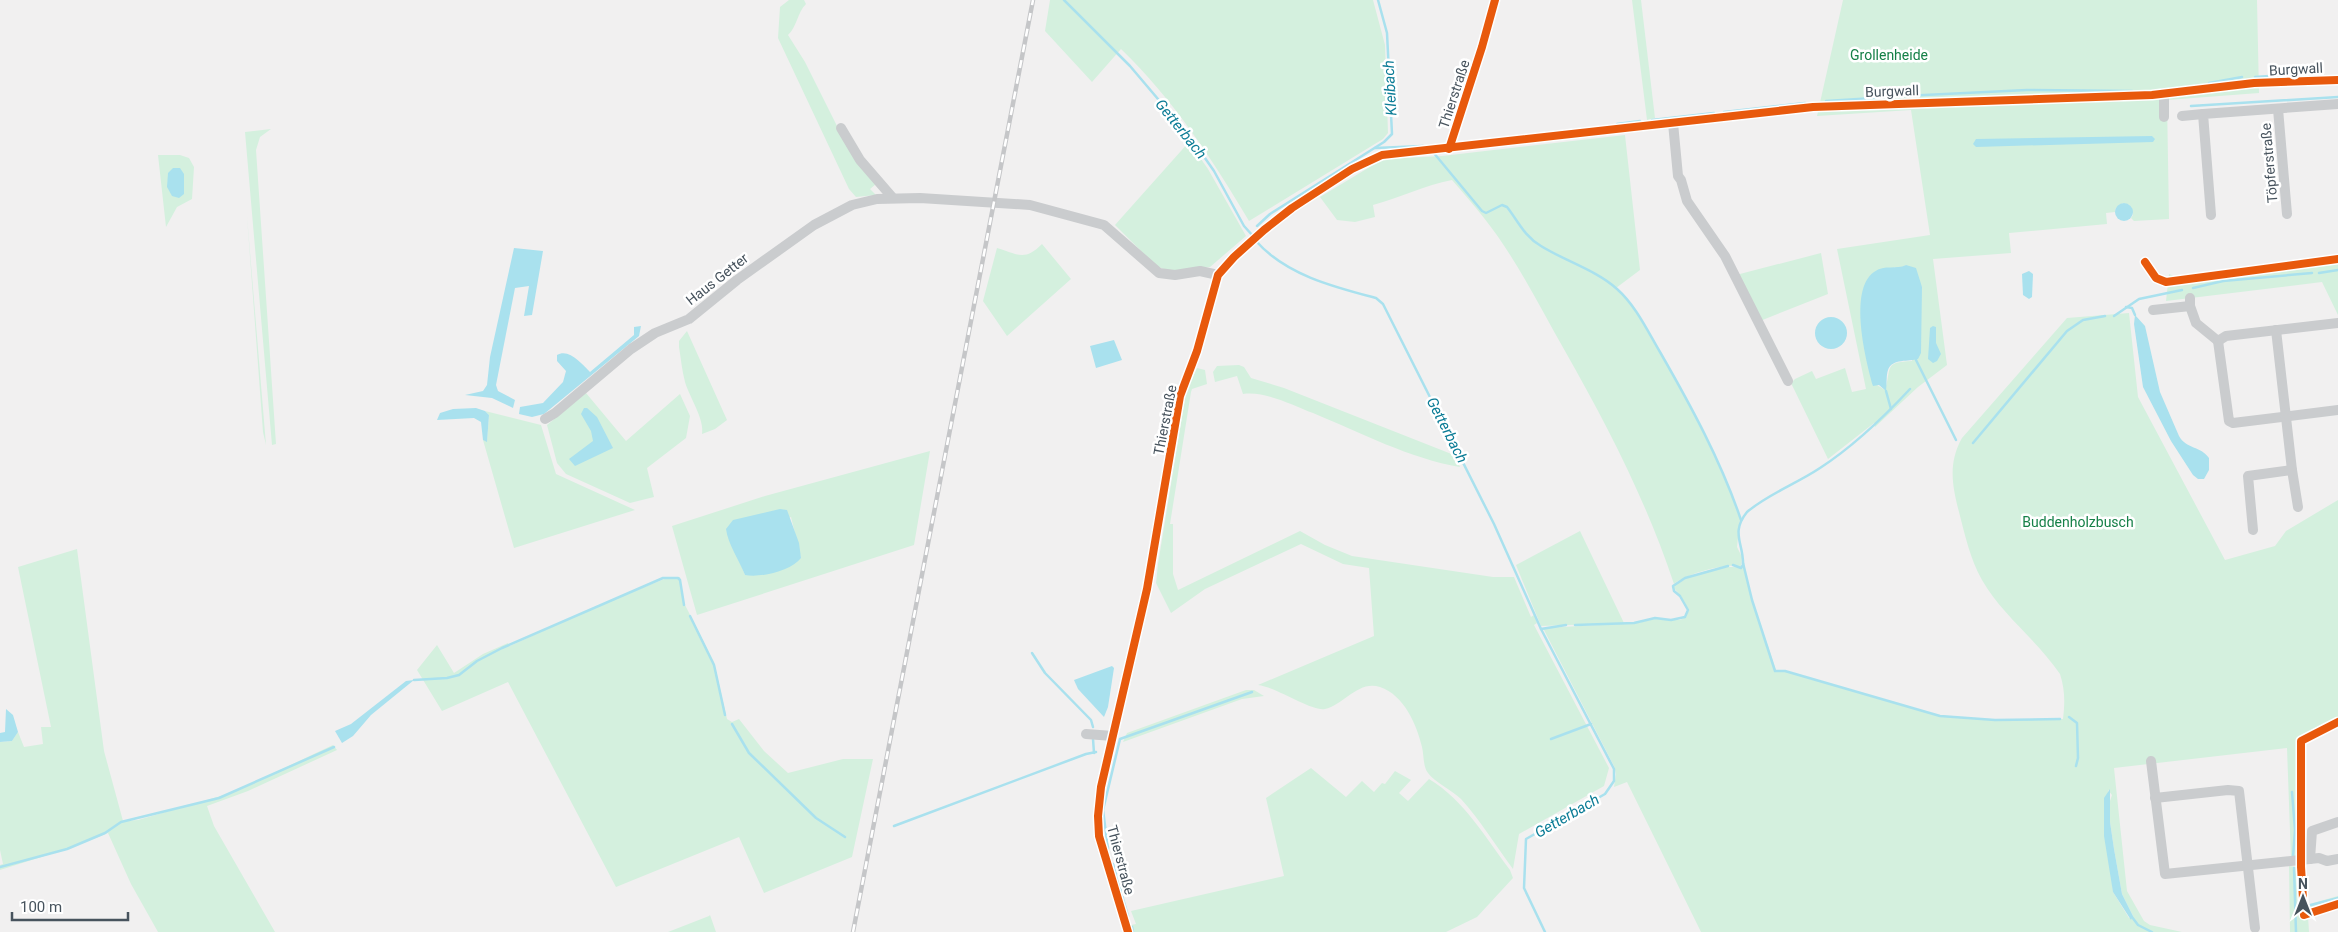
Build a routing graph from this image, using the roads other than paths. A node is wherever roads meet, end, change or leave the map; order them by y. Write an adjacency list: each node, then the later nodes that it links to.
1 (1495, 0): 11 (street, Thierstraße)
2 (2338, 80): 3 (street, Burgwall)
3 (2164, 94): 8 (street); 9 (street, Burgwall)
4 (2338, 104): 5 (street, Töpferstraße)
5 (2278, 109): 6 (street, Töpferstraße); 13 (street, Töpferstraße)
6 (2203, 114): 7 (street, Töpferstraße); 14 (street)
7 (2182, 116)
8 (2164, 117)
9 (1673, 123): 11 (street, Burgwall); 20 (street)
10 (842, 128): 12 (street)
11 (1449, 149): 15 (street, Thierstraße)
12 (892, 197): 15 (street, Haus Getter); 23 (street, Haus Getter)
13 (2287, 214)
14 (2211, 215)
15 (1218, 275): 28 (street, Thierstraße)
16 (2153, 310): 19 (street)
17 (2338, 322): 18 (street)
18 (2276, 330): 19 (street); 22 (street)
19 (2218, 341): 22 (street)
20 (1788, 381)
21 (2338, 410): 22 (street)
22 (2287, 416): 24 (street)
23 (545, 419)
24 (2292, 470): 25 (street); 26 (street)
25 (2298, 507)
26 (2253, 530)
27 (1086, 734): 28 (street)
28 (1112, 736): 36 (street, Thierstraße)
29 (2151, 762): 30 (street)
30 (2155, 798): 34 (street); 34 (street)
31 (2338, 822): 33 (street)
32 (2338, 859): 33 (street)
33 (2310, 860): 34 (street)
34 (2249, 867): 35 (street)
35 (2255, 928)
36 (1128, 932)

